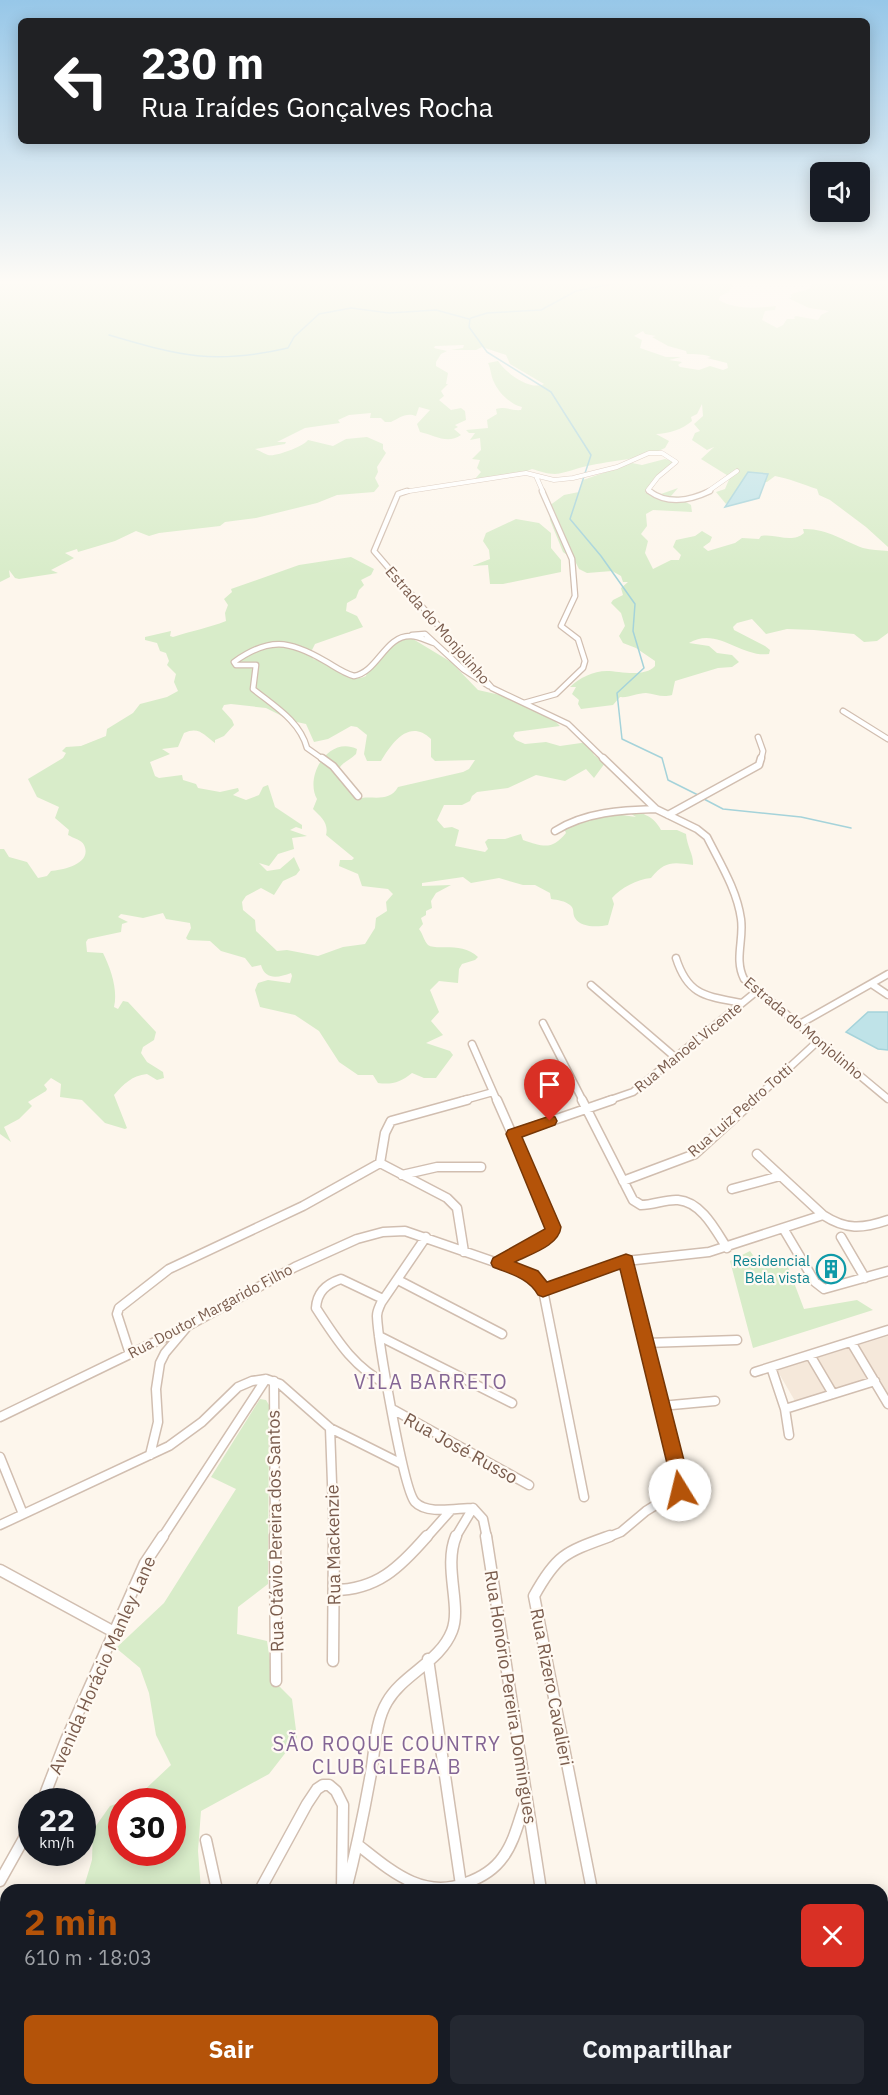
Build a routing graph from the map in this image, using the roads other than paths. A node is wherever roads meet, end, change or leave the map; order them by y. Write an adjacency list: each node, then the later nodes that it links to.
1 (737, 471): 2 (street)
2 (536, 476): 3 (street, Estrada do Monjolinho); 4 (street)
3 (492, 688): 4 (street, Estrada do Monjolinho); 8 (street)
4 (524, 703): 9 (street, Estrada do Monjolinho)
5 (843, 711): 7 (street)
6 (758, 737): 10 (street)
7 (888, 739)
8 (358, 796)
9 (656, 809): 10 (street, Estrada do Monjolinho); 11 (street)
10 (668, 815): 16 (street, Estrada do Monjolinho)
11 (555, 831)
12 (676, 958): 18 (street)
13 (888, 974): 14 (street)
14 (873, 984): 17 (street); 20 (street)
15 (591, 985): 23 (street)
16 (757, 991): 18 (street, Rua Manoel Vicente); 20 (street, Estrada do Monjolinho)
17 (888, 995)
18 (742, 1004): 23 (street, Rua Manoel Vicente)
19 (543, 1023): 26 (street)
20 (798, 1025): 21 (street, Estrada do Monjolinho)
21 (818, 1042): 25 (street, Estrada do Monjolinho); 33 (street, Rua Luiz Pedro Totti)
22 (472, 1044): 24 (street)
23 (676, 1058): 26 (street, Rua Manoel Vicente)
24 (493, 1092): 27 (street); 29 (street)
25 (888, 1099)
26 (586, 1109): 27 (street, Rua Manoel Vicente); 33 (street)
27 (513, 1134): 43 (street)
28 (757, 1154): 32 (street)
29 (380, 1163): 31 (street); 56 (street)
30 (481, 1167): 31 (street)
31 (402, 1175): 41 (street)
32 (780, 1176): 34 (street); 35 (street)
33 (623, 1181): 40 (street)
34 (732, 1189)
35 (824, 1215): 36 (street); 37 (street)
36 (888, 1220)
37 (783, 1228): 40 (street); 45 (street)
38 (426, 1237): 41 (street, Rua Doutor Margarido Filho); 46 (street); 49 (street, Rua Doutor Margarido Filho)
39 (841, 1237): 45 (street)
40 (727, 1248): 42 (street)
41 (464, 1252): 43 (street, Rua Doutor Margarido Filho)
42 (626, 1261): 47 (street); 55 (street)
43 (499, 1263): 47 (street, Rua Doutor Margarido Filho)
44 (888, 1271): 45 (street)
45 (865, 1278)
46 (398, 1280): 48 (street); 51 (street)
47 (543, 1290): 77 (street)
48 (383, 1299): 52 (street); 62 (street)
49 (188, 1326): 56 (street, Rua Doutor Margarido Filho); 73 (street)
50 (888, 1330): 54 (street)
51 (502, 1334)
52 (379, 1336): 62 (street); 65 (street)
53 (737, 1340): 55 (street)
54 (851, 1342): 57 (street); 61 (street)
55 (646, 1343): 67 (street)
56 (130, 1354): 70 (street, Rua Doutor Margarido Filho)
57 (810, 1355): 58 (street); 63 (street)
58 (771, 1367): 59 (street); 68 (street)
59 (755, 1372)
60 (270, 1380): 71 (street); 73 (street); 84 (street, Avenida Horácio Manley Lane); 87 (street, Rua Otávio Pereira dos Santos)
61 (874, 1381): 63 (street); 66 (street)
62 (388, 1385): 69 (street)
63 (833, 1394): 68 (street)
64 (715, 1401): 67 (street)
65 (512, 1403)
66 (888, 1404)
67 (661, 1406): 102 (street, Rua Rizero Cavalieri)
68 (785, 1409): 72 (street)
69 (394, 1410): 75 (street); 76 (street, Rua José Russo)
70 (0, 1416)
71 (330, 1428): 75 (street); 83 (street, Rua Mackenzie)
72 (789, 1435)
73 (150, 1455): 80 (street)
74 (0, 1457): 80 (street)
75 (402, 1464): 79 (street)
76 (529, 1485)
77 (584, 1497)
78 (473, 1508): 79 (street); 85 (street); 89 (street, Rua Honório Pereira Domingues)
79 (450, 1510): 83 (street)
80 (23, 1514): 81 (street)
81 (0, 1524)
82 (0, 1570): 84 (street)
83 (334, 1590): 86 (street, Rua Mackenzie)
84 (114, 1632): 88 (street, Avenida Horácio Manley Lane)
85 (428, 1659): 91 (street); 99 (street)
86 (333, 1661)
87 (276, 1681)
88 (48, 1788)
89 (527, 1798): 100 (street); 101 (street, Rua Honório Pereira Domingues)
90 (206, 1840): 94 (street)
91 (358, 1845): 97 (street); 98 (street)
92 (18, 1849): 93 (street)
93 (0, 1881)
94 (217, 1884)
95 (263, 1884): 96 (street)
96 (344, 1884)
97 (346, 1884)
98 (411, 1884)
99 (461, 1884)
100 (463, 1884)
101 (540, 1884)
102 (591, 1884)

